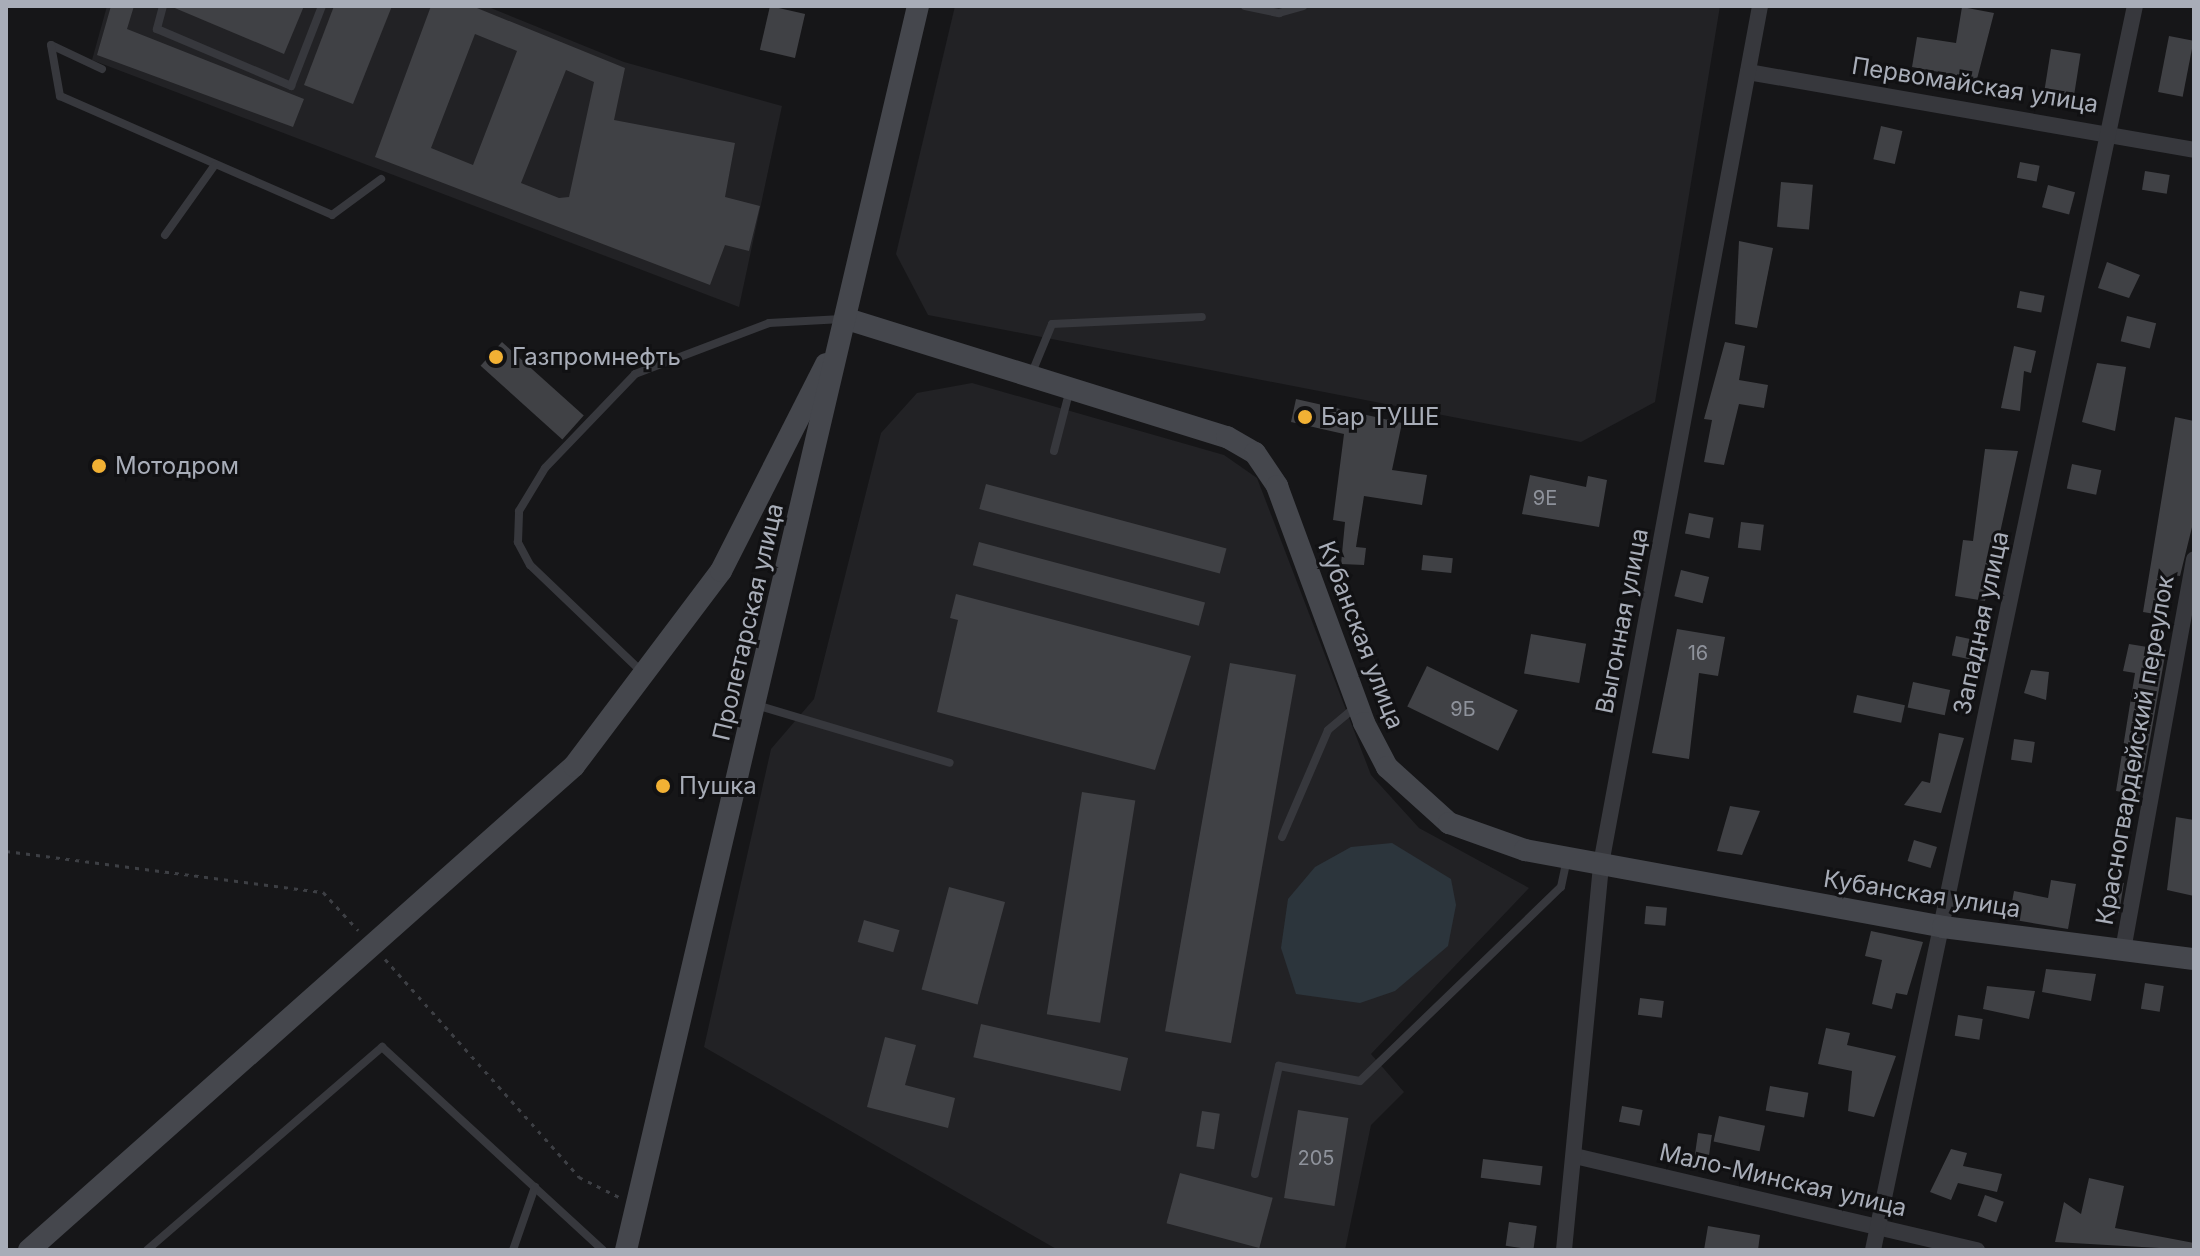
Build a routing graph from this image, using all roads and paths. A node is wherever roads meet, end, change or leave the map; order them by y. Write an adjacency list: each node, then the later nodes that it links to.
1 (163, 6): 2 (lane)
2 (322, 6)
3 (918, 6): 16 (street, Пролетарская улица)
4 (1245, 6): 5 (lane)
5 (1303, 6)
6 (1760, 6): 9 (street, Выгонная улица)
7 (2135, 6): 10 (street, Западная улица)
8 (102, 69): 12 (lane)
9 (1748, 72): 10 (street, Первомайская улица); 27 (street, Выгонная улица)
10 (2110, 131): 11 (street, Первомайская улица); 28 (street, Западная улица)
11 (2194, 150)
12 (214, 166): 13 (lane); 14 (lane)
13 (381, 179)
14 (165, 235)
15 (1202, 317): 17 (lane)
16 (847, 319): 17 (street, Кубанская улица); 21 (street); 21 (lane); 22 (street, Пролетарская улица)
17 (1030, 376): 18 (street, Кубанская улица)
18 (1070, 388): 19 (lane); 23 (street, Кубанская улица)
19 (1054, 451)
20 (2194, 559): 29 (street, Красногвардейский переулок)
21 (647, 677): 35 (street)
22 (755, 705): 24 (lane); 39 (street, Пролетарская улица)
23 (1358, 706): 25 (lane); 26 (street, Кубанская улица)
24 (950, 763)
25 (1282, 837)
26 (1567, 858): 27 (street, Кубанская улица); 32 (lane)
27 (1601, 864): 28 (street, Кубанская улица); 31 (street, Выгонная улица)
28 (1943, 927): 29 (street, Кубанская улица); 34 (street, Западная улица)
29 (2123, 950): 30 (street, Кубанская улица)
30 (2194, 959)
31 (1579, 1157): 34 (street, Мало-Минская улица); 40 (street, Выгонная улица)
32 (1255, 1174)
33 (535, 1187): 36 (lane); 37 (lane); 38 (lane)
34 (1882, 1227): 41 (street, Западная улица); 42 (street, Мало-Минская улица)
35 (29, 1250)
36 (147, 1250)
37 (513, 1250)
38 (603, 1250)
39 (626, 1250)
40 (1564, 1250)
41 (1873, 1250)
42 (1977, 1250)

